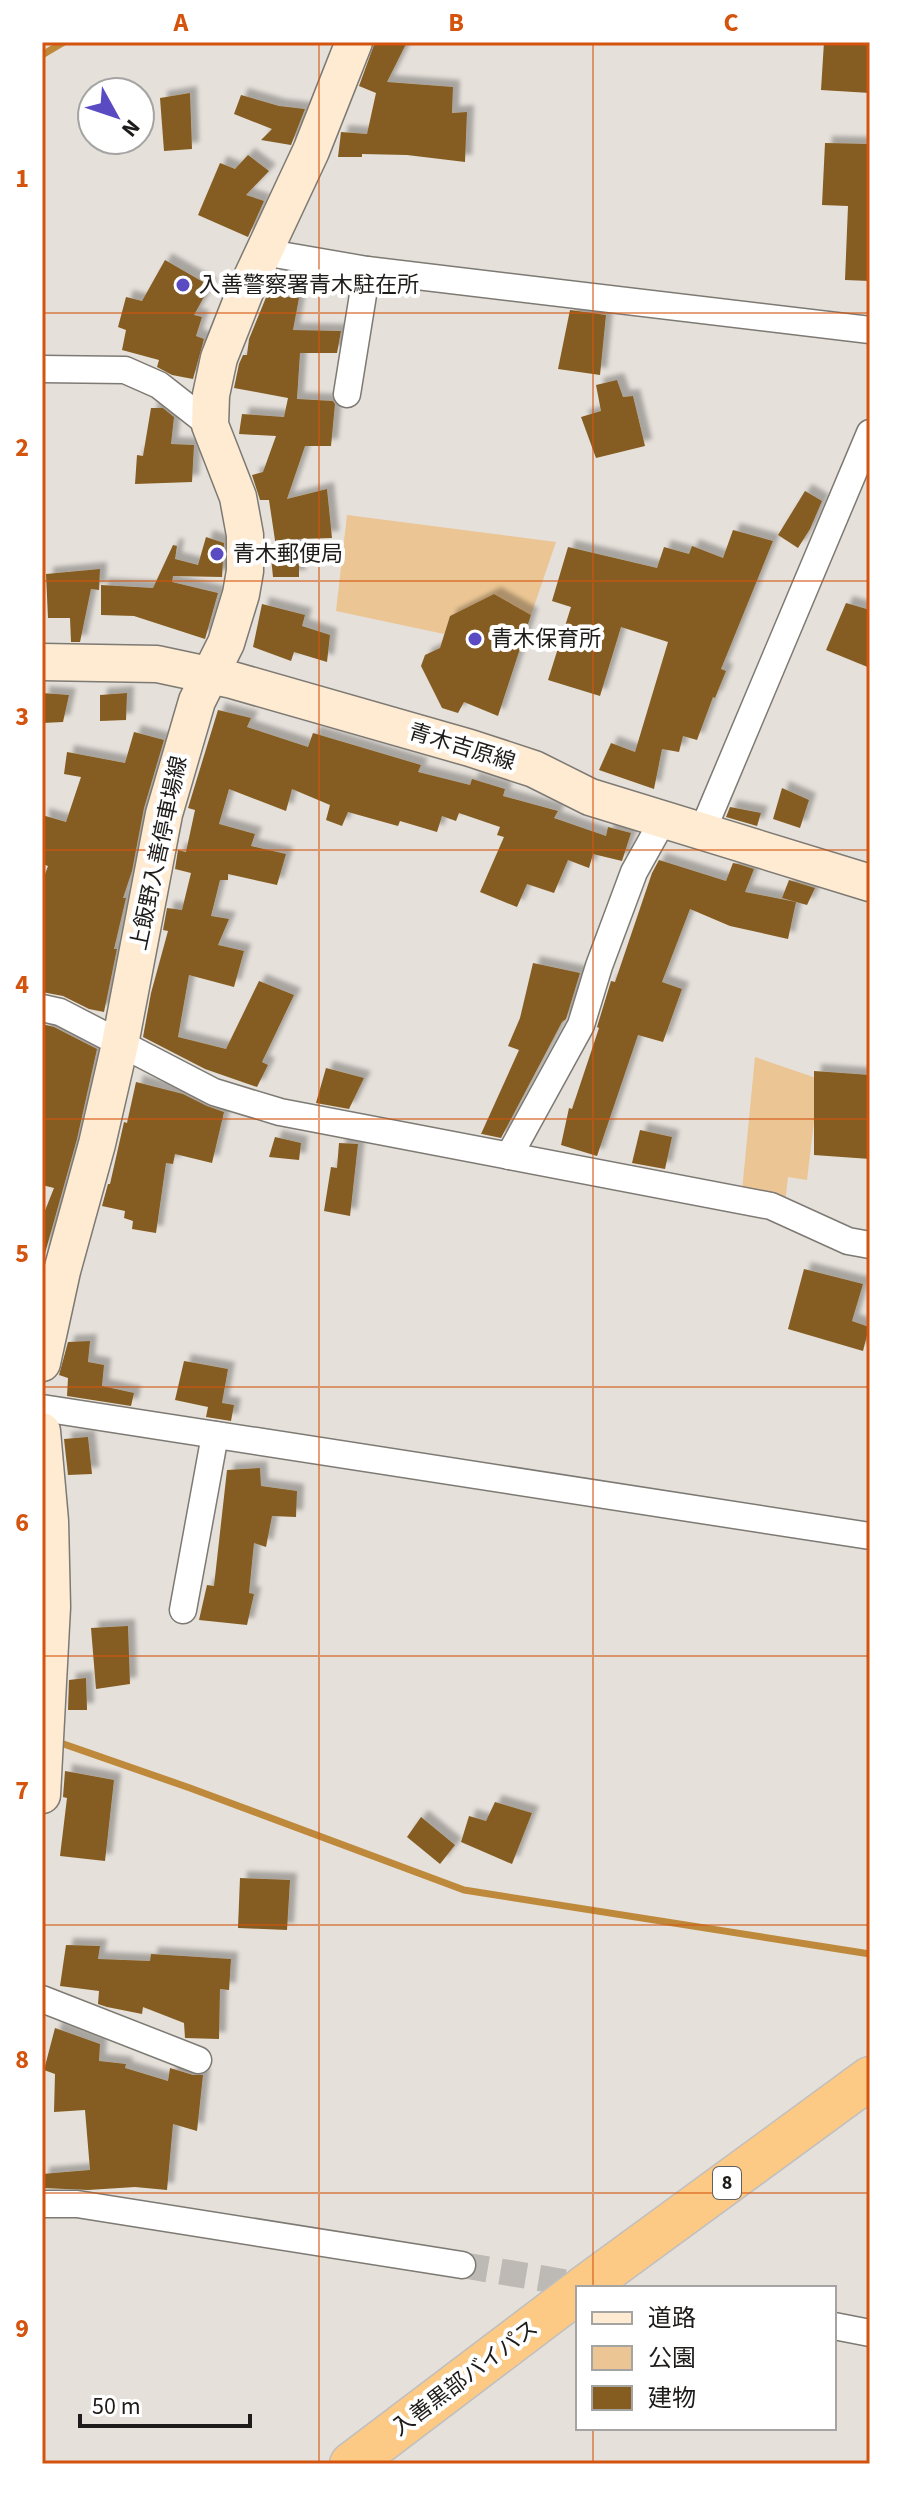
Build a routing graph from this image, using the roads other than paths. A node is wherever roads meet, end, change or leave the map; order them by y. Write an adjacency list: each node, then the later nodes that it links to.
1 (354, 42): 2 (main road, 上飯野入善停車場線)
2 (263, 252): 3 (street); 7 (main road, 上飯野入善停車場線)
3 (367, 270): 4 (street); 6 (street)
4 (870, 330)
5 (42, 369): 7 (street)
6 (347, 394)
7 (210, 425): 10 (main road, 上飯野入善停車場線)
8 (870, 433): 12 (street)
9 (42, 662): 10 (main road, 青木吉原線)
10 (208, 675): 11 (main road, 青木吉原線); 15 (main road, 上飯野入善停車場線)
11 (663, 820): 12 (main road, 青木吉原線); 16 (street)
12 (702, 832): 13 (main road, 青木吉原線)
13 (870, 883)
14 (42, 1008): 15 (street)
15 (120, 1044): 16 (street); 18 (main road, 上飯野入善停車場線)
16 (509, 1156): 17 (street)
17 (870, 1245)
18 (42, 1363)
19 (42, 1408): 21 (street)
20 (42, 1431): 24 (main road)
21 (215, 1435): 22 (street); 23 (street)
22 (870, 1536)
23 (183, 1610)
24 (42, 1795)
25 (42, 1999): 26 (street)
26 (198, 2060)
27 (870, 2078): 30 (highway, 8)
28 (42, 2204): 29 (street)
29 (462, 2265)
30 (586, 2286)
31 (576, 2294): 34 (highway, 入善黒部バイパス)
32 (836, 2326): 33 (street)
33 (870, 2333)
34 (351, 2464)

